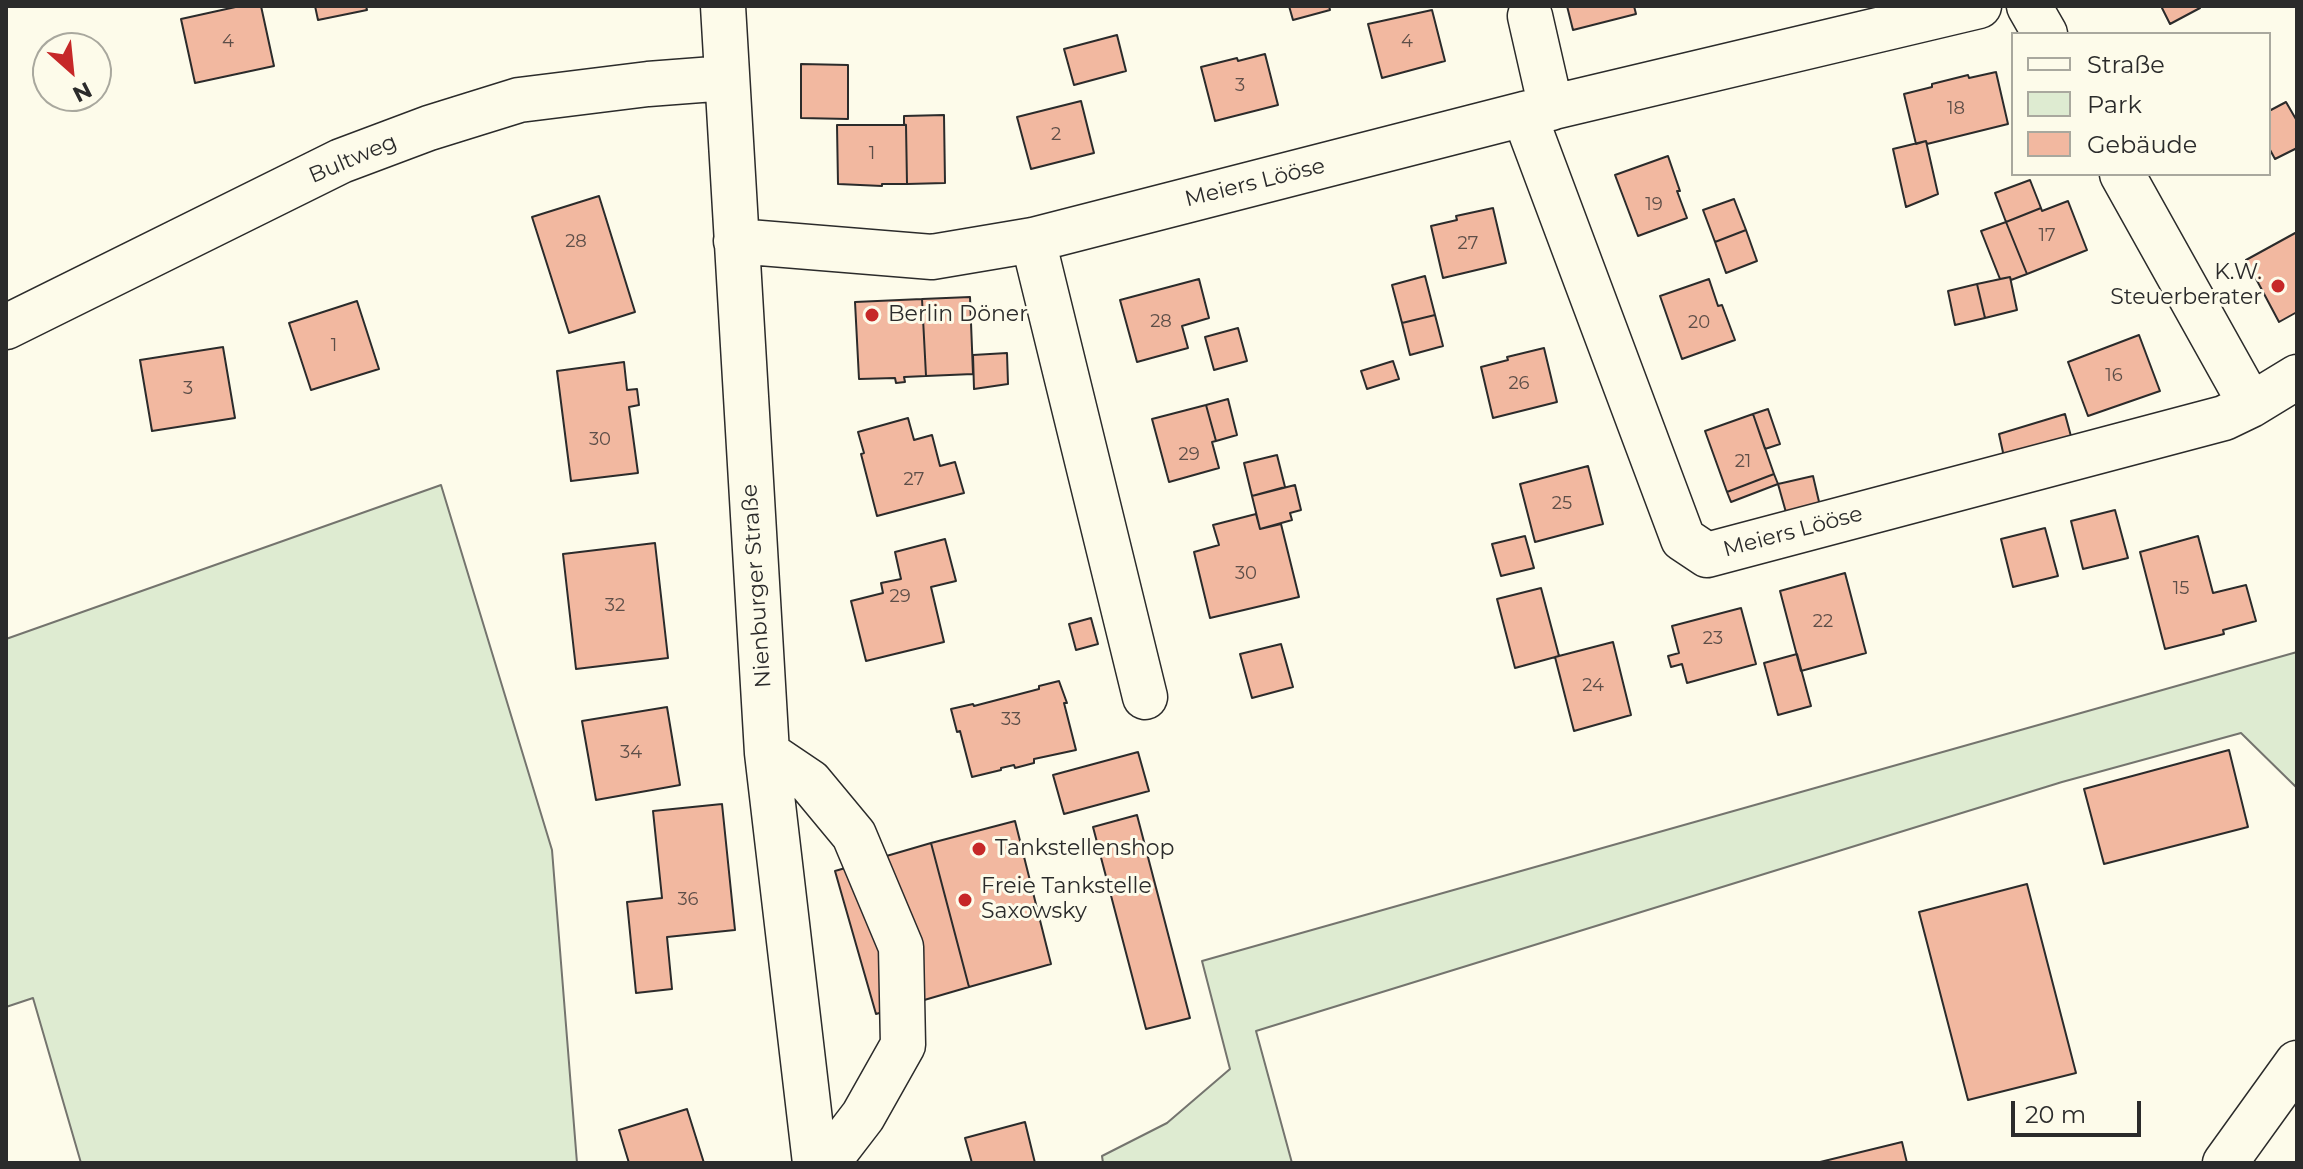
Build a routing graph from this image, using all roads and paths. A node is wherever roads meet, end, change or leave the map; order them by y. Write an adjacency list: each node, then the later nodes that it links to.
1 (723, 6): 6 (street, Nienburger Straße)
2 (1979, 6): 7 (street, Meiers Lööse)
3 (2029, 6): 5 (street)
4 (1530, 16): 7 (street)
5 (2044, 32)
6 (727, 78): 10 (street, Nienburger Straße); 11 (street, Bultweg)
7 (1538, 111): 9 (street, Meiers Lööse); 13 (street, Meiers Lööse)
8 (2123, 176): 13 (street)
9 (1033, 240): 10 (street, Meiers Lööse); 14 (street)
10 (736, 241): 15 (street, Nienburger Straße)
11 (6, 327)
12 (2297, 377): 13 (street, Meiers Lööse)
13 (2251, 405)
14 (1145, 697)
15 (767, 753): 17 (street, Nienburger Straße); 18 (street)
16 (2297, 1063): 19 (street)
17 (815, 1163)
18 (827, 1163)
19 (2225, 1163)

